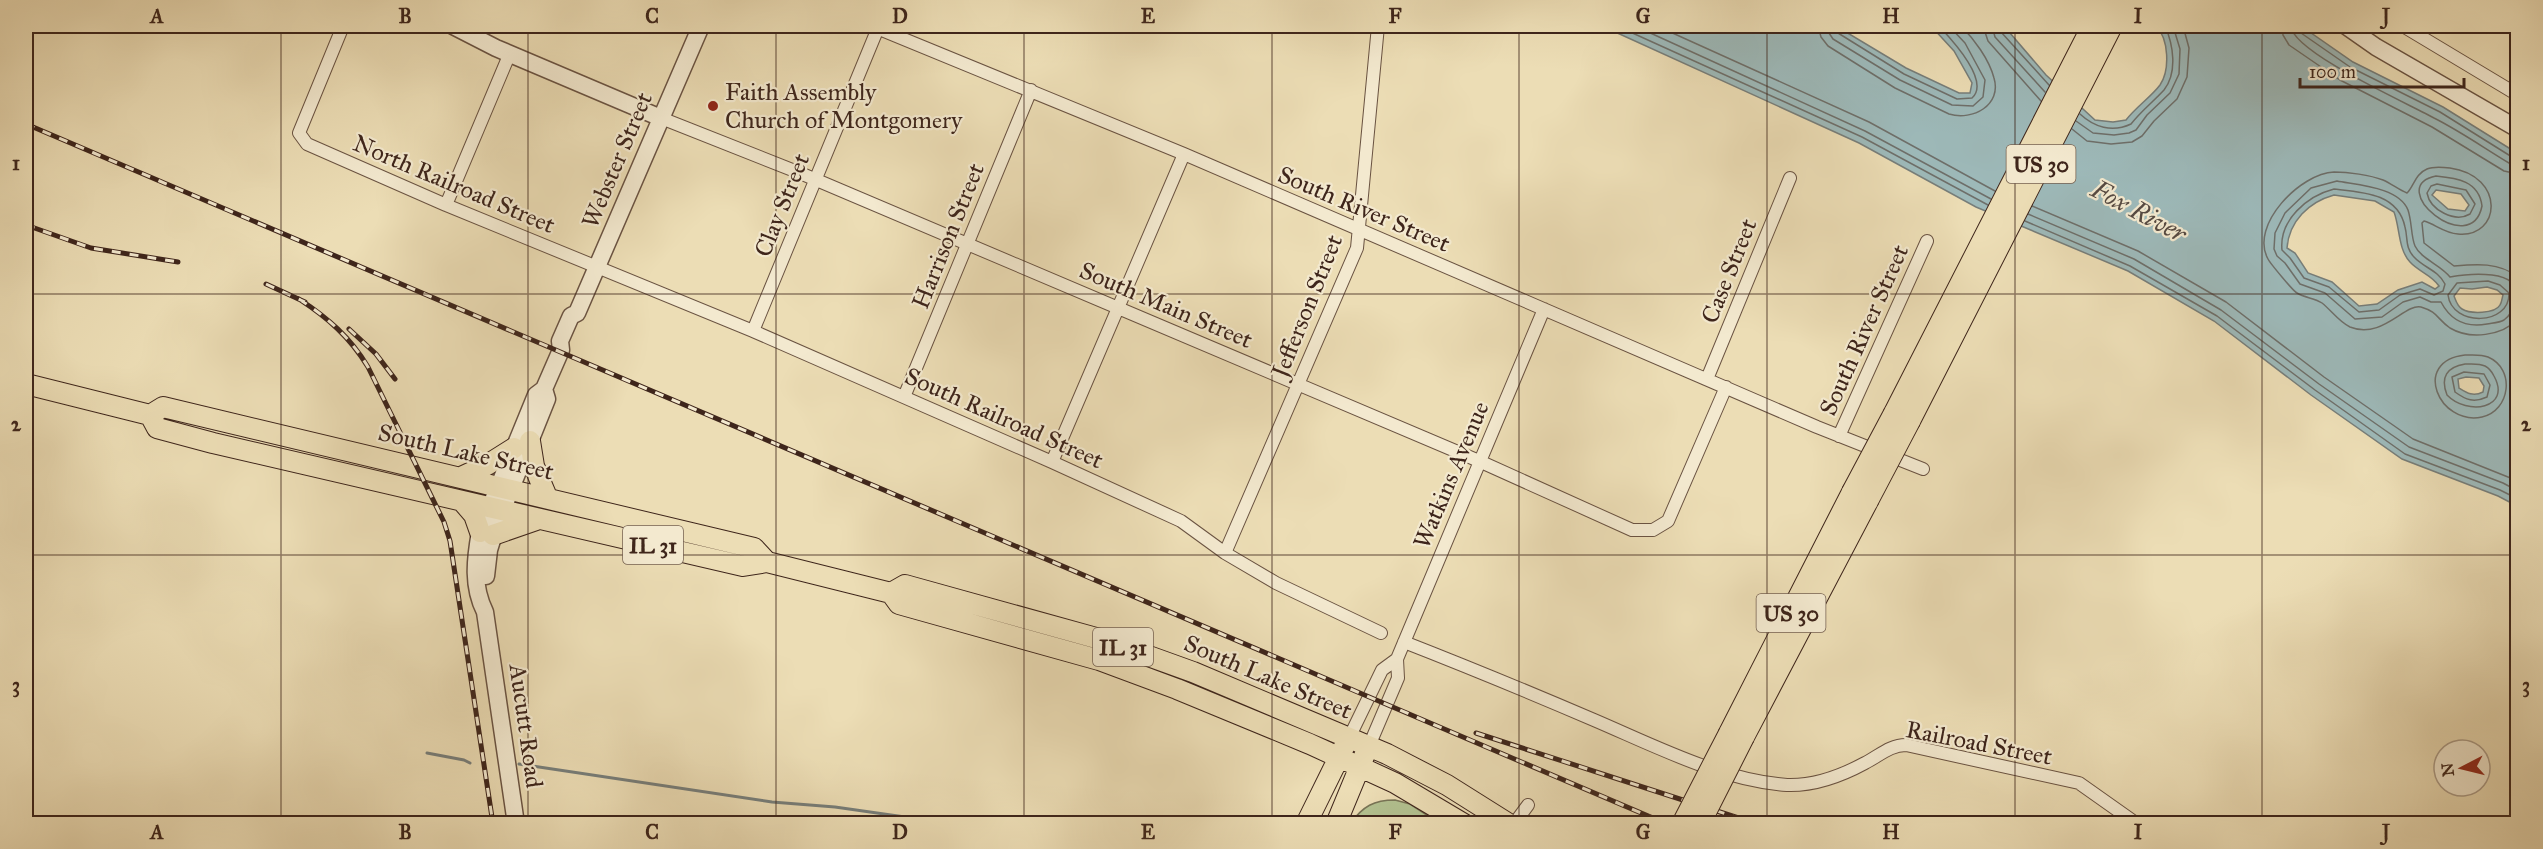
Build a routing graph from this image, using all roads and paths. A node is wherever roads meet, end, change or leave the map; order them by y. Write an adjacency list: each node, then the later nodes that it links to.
1 (343, 26): 18 (street, North Railroad Street)
2 (453, 26): 10 (street)
3 (700, 26): 13 (street, Webster Street)
4 (1378, 26): 19 (street, Jefferson Street)
5 (2092, 26): 23 (main road, US 30)
6 (2112, 26): 23 (main road, US 30)
7 (2346, 26): 14 (street)
8 (2403, 26): 12 (street)
9 (875, 27): 11 (street, South River Street); 17 (street, Clay Street)
10 (510, 53): 13 (street); 18 (street)
11 (1031, 90): 15 (street, South River Street); 21 (street, Harrison Street)
12 (2517, 95)
13 (661, 118): 17 (street, South Main Street); 22 (street, Webster Street)
14 (2517, 129)
15 (1184, 154): 19 (street, South River Street); 24 (street)
16 (1790, 178): 27 (street, Case Street)
17 (815, 179): 21 (street, South Main Street); 26 (street, Clay Street)
18 (446, 205): 22 (street, North Railroad Street)
19 (1360, 230): 25 (street, South River Street); 29 (street, Jefferson Street)
20 (1928, 241): 33 (street, South River Street)
21 (967, 243): 24 (street, South Main Street); 31 (street, Harrison Street)
22 (597, 267): 26 (street, South Railroad Street); 34 (street, Webster Street)
23 (1962, 298): 52 (main road, US 30, bridge)
24 (1118, 308): 29 (street, South Main Street); 36 (street)
25 (1544, 309): 27 (street, South River Street); 35 (street, Watkins Avenue)
26 (753, 331): 31 (street, South Railroad Street)
27 (1707, 379): 30 (street, South River Street)
28 (26, 384): 32 (main road, South Lake Street / IL 31)
29 (1299, 385): 35 (street, South Main Street); 45 (street, Jefferson Street)
30 (1726, 387): 33 (street, South River Street); 35 (street, South Main Street)
31 (904, 397): 36 (street, South Railroad Street)
32 (150, 415): 38 (main road, South Lake Street / IL 31); 41 (main road, South Lake Street / IL 31)
33 (1839, 436): 37 (street, South River Street)
34 (522, 444): 38 (main road); 39 (street, Webster Street); 40 (main road)
35 (1479, 461): 50 (street, Watkins Avenue)
36 (1052, 462): 45 (street, South Railroad Street)
37 (1923, 469)
38 (461, 477): 39 (main road, South Lake Street / IL 31)
39 (505, 487): 40 (main road, South Lake Street / IL 31); 42 (street, Webster Street)
40 (547, 497): 46 (main road, South Lake Street / IL 31)
41 (462, 501): 42 (main road, South Lake Street / IL 31); 44 (main road)
42 (495, 508): 43 (main road, South Lake Street / IL 31); 44 (street, Webster Street)
43 (540, 519): 44 (main road); 46 (main road, South Lake Street / IL 31)
44 (487, 533): 49 (street, Webster Street)
45 (1225, 553): 48 (street, South Railroad Street)
46 (767, 562): 47 (main road, South Lake Street / IL 31)
47 (891, 593): 53 (main road, South Lake Street / IL 31); 55 (main road, South Lake Street / IL 31)
48 (1381, 633)
49 (489, 636): 58 (street, Aucutt Road)
50 (1404, 642): 51 (street, Watkins Avenue); 66 (street, Railroad Street)
51 (1397, 659): 53 (street, Watkins Avenue); 54 (street, Watkins Avenue)
52 (1737, 735): 64 (main road, US 30, bridge); 65 (main road, US 30, bridge)
53 (1349, 738): 54 (main road, South Lake Street / IL 31); 55 (main road)
54 (1369, 746): 56 (main road); 62 (main road, South Lake Street / IL 31)
55 (1338, 757): 56 (main road, South Lake Street / IL 31); 59 (main road)
56 (1360, 766): 60 (main road); 61 (main road, South Lake Street / IL 31)
57 (1528, 805): 63 (street)
58 (516, 824)
59 (1306, 824)
60 (1336, 824)
61 (1464, 824)
62 (1509, 824)
63 (1514, 824)
64 (1682, 824)
65 (1700, 824)
66 (2137, 824)

